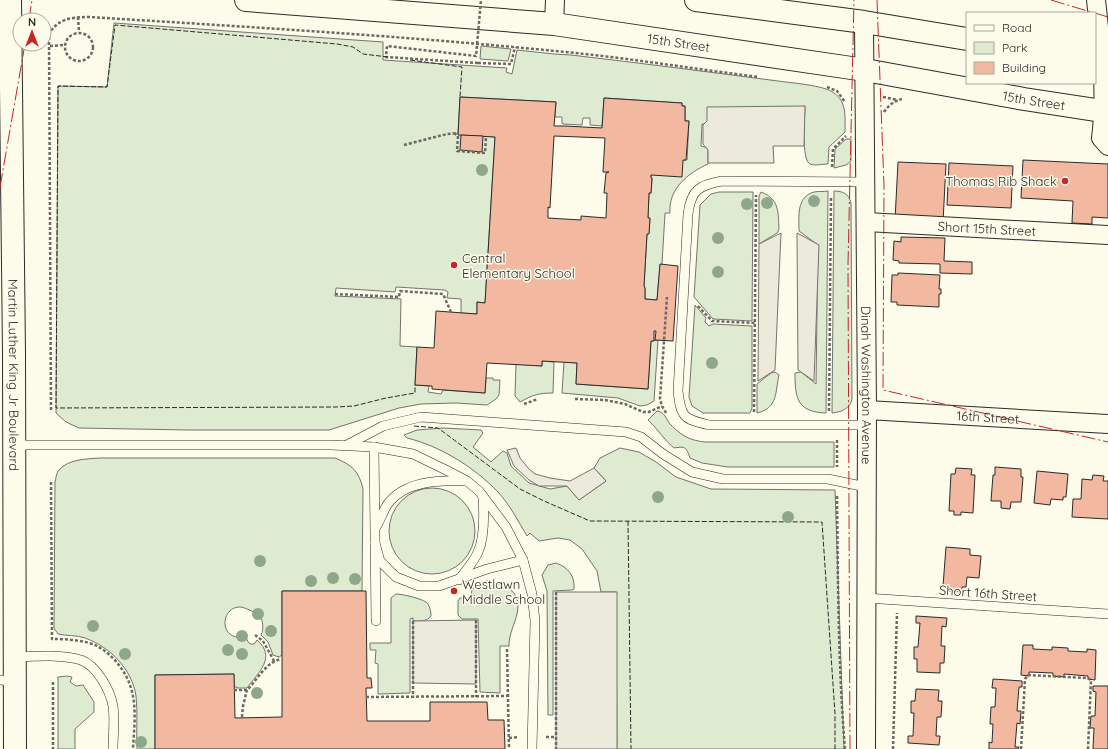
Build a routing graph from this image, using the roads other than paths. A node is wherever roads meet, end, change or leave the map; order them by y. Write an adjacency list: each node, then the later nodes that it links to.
1 (10, 0): 10 (main road, Martin Luther King Jr Boulevard)
2 (246, 0): 7 (main road, 15th Street)
3 (555, 0): 7 (street)
4 (696, 0): 6 (main road)
5 (1096, 0): 9 (street)
6 (864, 22): 8 (main road); 11 (street, Dinah Washington Avenue)
7 (554, 24): 11 (main road, 15th Street)
8 (966, 39)
9 (1102, 61): 12 (street)
10 (5, 63): 13 (main road, Martin Luther King Jr Boulevard)
11 (865, 70): 12 (main road, 15th Street); 15 (street, Dinah Washington Avenue)
12 (1106, 111): 14 (street)
13 (6, 137): 18 (main road, Martin Luther King Jr Boulevard)
14 (1108, 146)
15 (866, 182): 16 (street, Dinah Washington Avenue); 19 (lane)
16 (866, 222): 17 (street, Short 15th Street); 19 (street, Dinah Washington Avenue)
17 (1108, 235)
18 (7, 352): 21 (main road, Martin Luther King Jr Boulevard)
19 (867, 417): 20 (street, 16th Street); 26 (street, Dinah Washington Avenue)
20 (1108, 424)
21 (13, 445): 22 (lane); 25 (main road, Martin Luther King Jr Boulevard)
22 (346, 445): 23 (lane); 26 (lane)
23 (374, 447): 24 (lane); 28 (lane)
24 (467, 481): 27 (lane); 28 (lane)
25 (7, 483): 35 (main road, Martin Luther King Jr Boulevard)
26 (866, 487): 32 (street, Dinah Washington Avenue)
27 (483, 497): 30 (lane); 31 (lane)
28 (375, 528): 29 (lane)
29 (376, 542): 31 (lane); 34 (lane)
30 (523, 560): 31 (lane); 39 (lane)
31 (459, 580)
32 (866, 598): 33 (lane, Short 16th Street); 40 (street, Dinah Washington Avenue)
33 (1108, 614)
34 (376, 621)
35 (14, 657): 36 (main road, Martin Luther King Jr Boulevard); 38 (lane)
36 (7, 680): 37 (main road, Martin Luther King Jr Boulevard)
37 (15, 749)
38 (113, 749)
39 (532, 749)
40 (866, 749)

